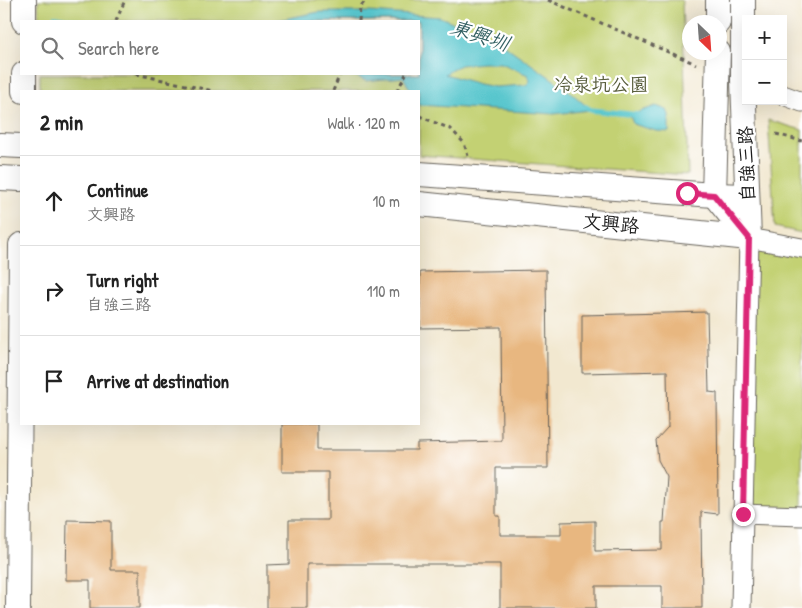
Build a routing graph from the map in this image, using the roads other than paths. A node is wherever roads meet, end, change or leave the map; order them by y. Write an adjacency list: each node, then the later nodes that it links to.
1 (24, 0): 5 (street)
2 (718, 0): 4 (street)
3 (743, 0): 6 (street, 自強三路)
4 (718, 15)
5 (24, 20)
6 (744, 60)
7 (718, 63): 18 (street, 自強三路)
8 (24, 75): 9 (street)
9 (24, 90)
10 (787, 96): 11 (street)
11 (802, 102)
12 (745, 105): 19 (street, 自強三路)
13 (0, 145): 14 (street)
14 (20, 146)
15 (420, 174): 18 (street, 文興路)
16 (0, 178): 17 (street)
17 (20, 180)
18 (714, 195): 19 (street, 文興路); 21 (street, 自強三路)
19 (747, 196): 21 (street, 自強三路)
20 (420, 204): 21 (street, 文興路)
21 (749, 238): 22 (street, 文興路); 24 (street, 自強三路)
22 (802, 248)
23 (20, 366): 26 (street)
24 (743, 514): 25 (street); 27 (street, 自強三路)
25 (802, 516)
26 (18, 608)
27 (741, 608)

